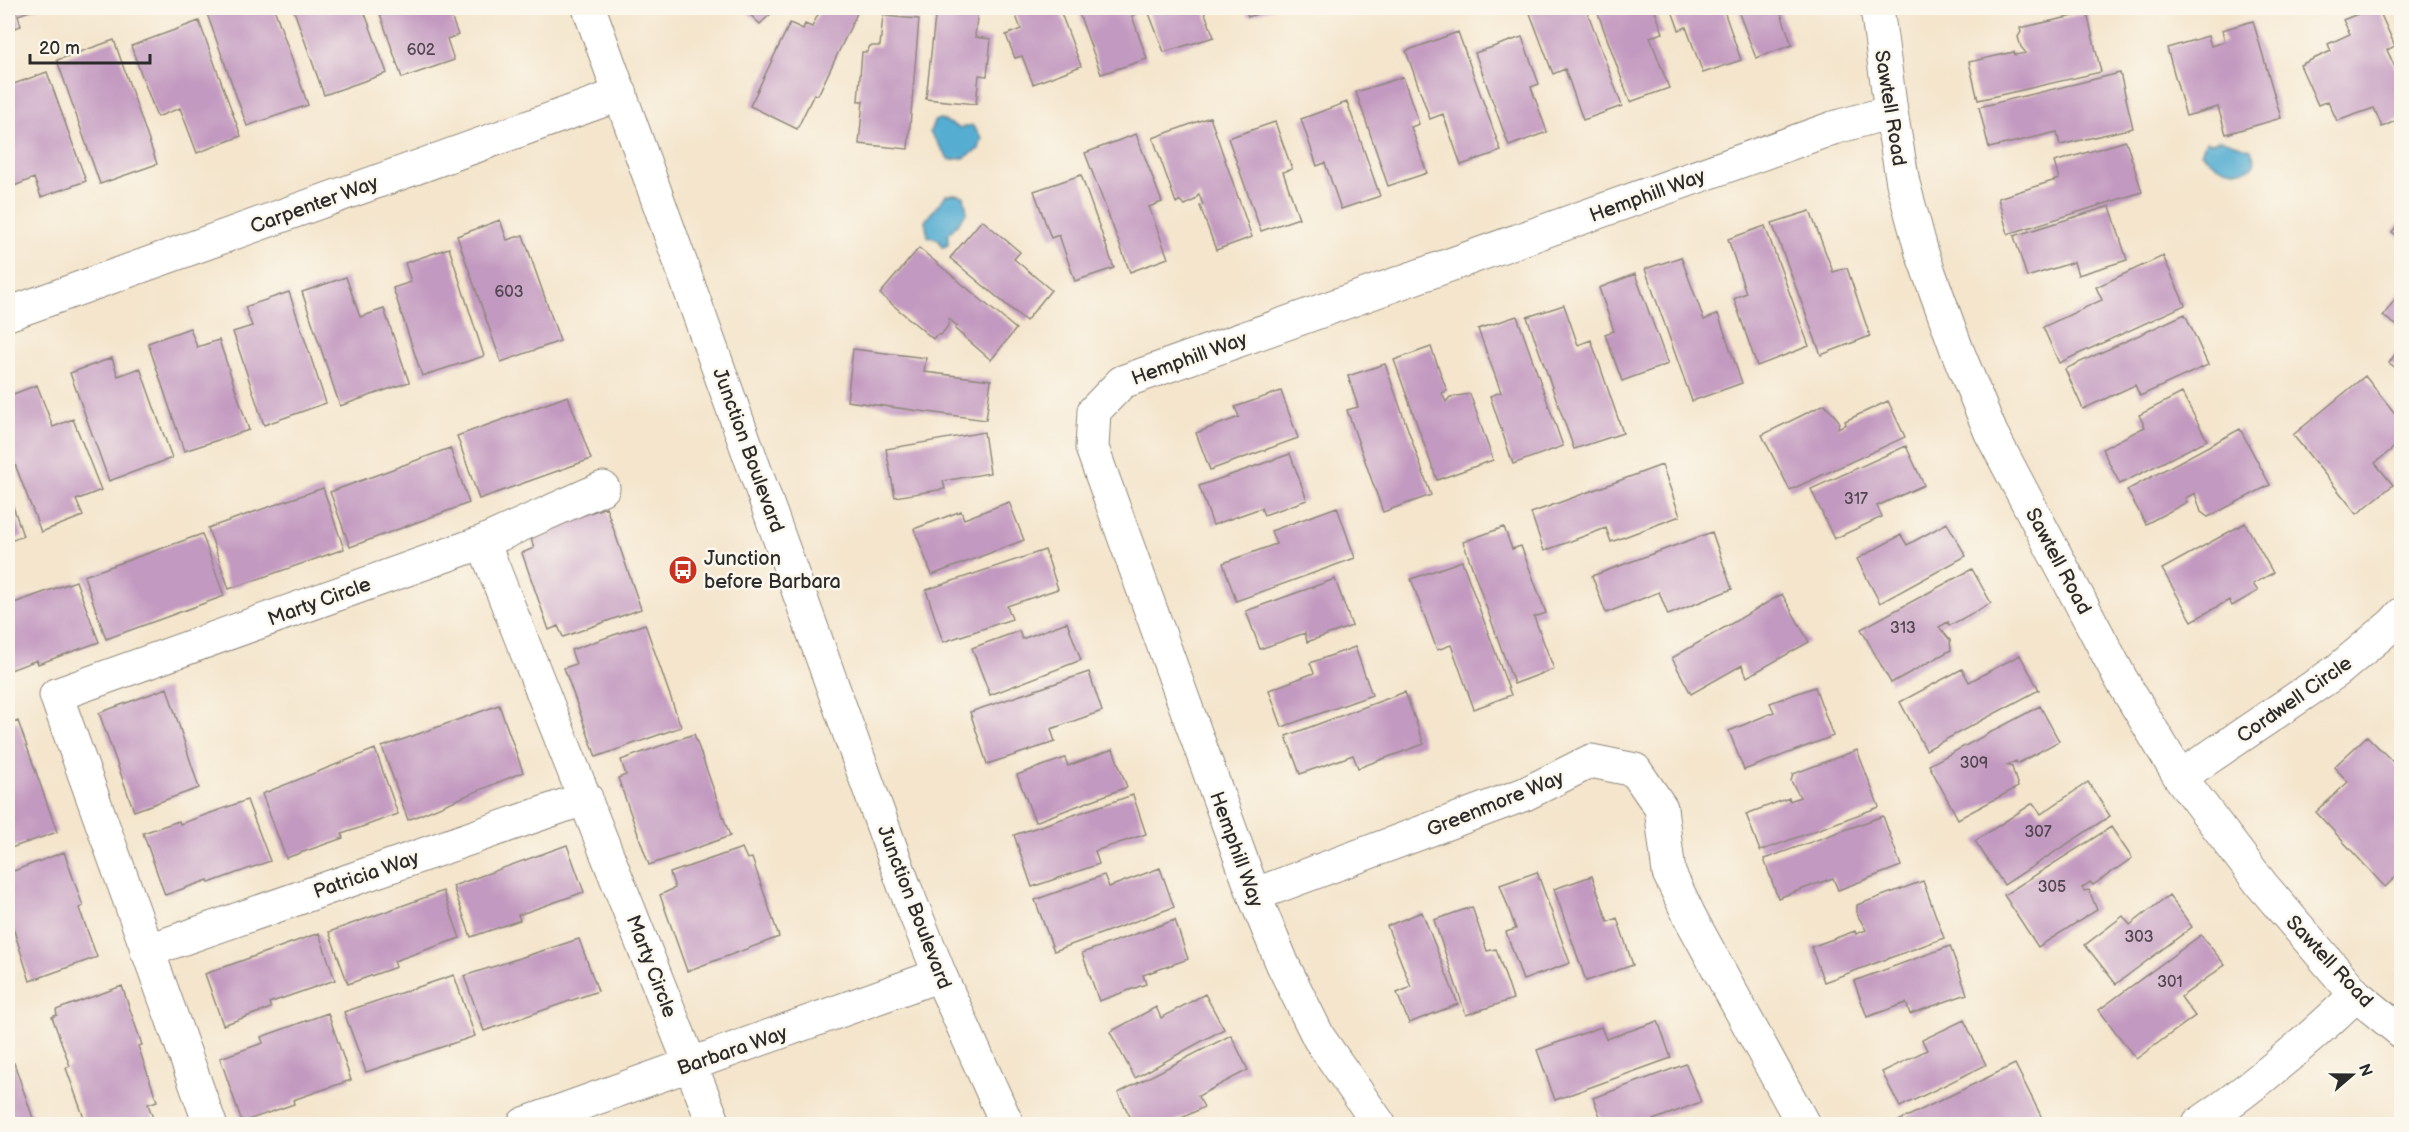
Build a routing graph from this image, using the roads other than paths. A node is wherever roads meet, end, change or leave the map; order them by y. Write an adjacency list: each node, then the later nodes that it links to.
1 (589, 8): 3 (street, Junction Boulevard)
2 (1877, 8): 4 (street, Sawtell Road)
3 (621, 94): 5 (street, Carpenter Way); 13 (street, Junction Boulevard)
4 (1890, 112): 9 (street, Sawtell Road); 11 (street, Hemphill Way)
5 (8, 314)
6 (603, 488): 7 (street)
7 (483, 542): 10 (street, Marty Circle); 12 (street, Marty Circle)
8 (2402, 614): 9 (street, Cordwell Circle)
9 (2180, 777): 14 (street, Sawtell Road)
10 (586, 798): 12 (street, Patricia Way); 16 (street, Marty Circle)
11 (1254, 895): 21 (street, Hemphill Way); 22 (street, Greenmore Way)
12 (147, 951): 17 (street, Marty Circle)
13 (940, 975): 16 (street, Barbara Way); 20 (street, Junction Boulevard)
14 (2356, 995): 15 (street, Sawtell Road); 23 (street)
15 (2402, 1032)
16 (689, 1065): 18 (street, Barbara Way); 19 (street, Marty Circle)
17 (210, 1125)
18 (524, 1125)
19 (714, 1125)
20 (1007, 1125)
21 (1379, 1125)
22 (1803, 1125)
23 (2199, 1125)

